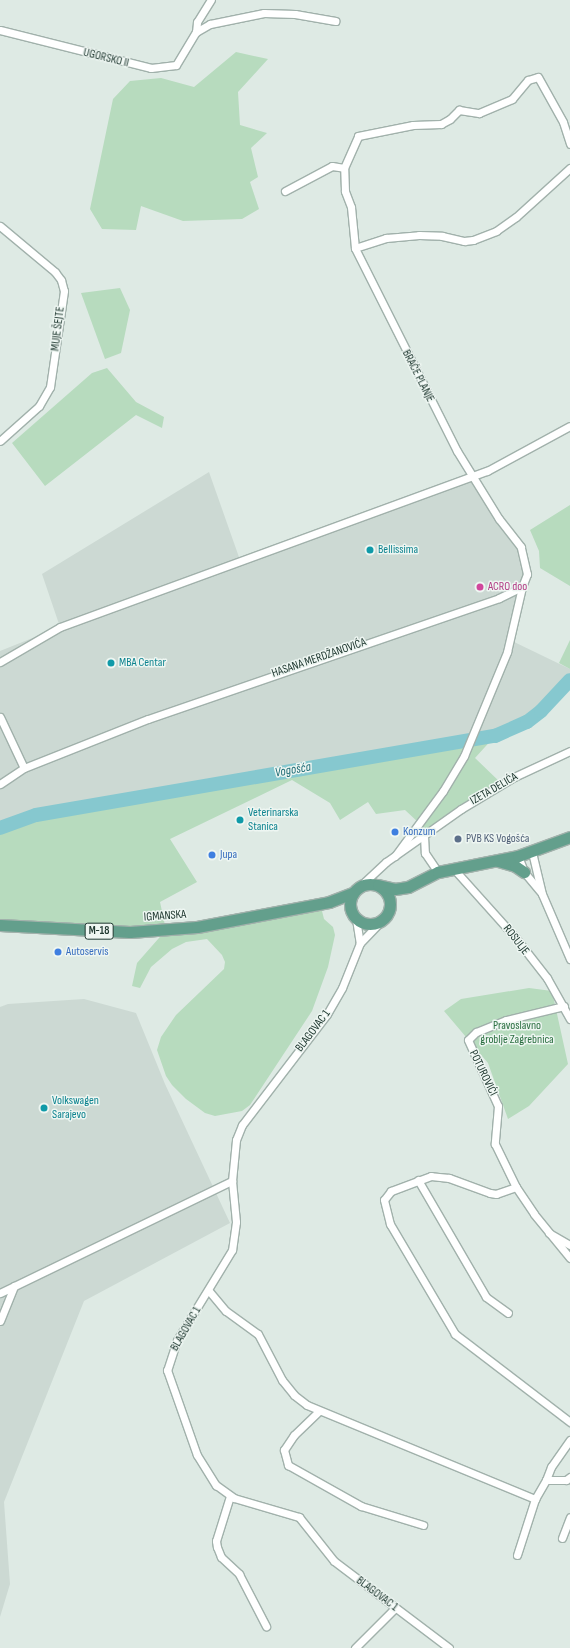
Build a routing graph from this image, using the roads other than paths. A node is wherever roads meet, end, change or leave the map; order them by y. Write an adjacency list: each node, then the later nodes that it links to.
1 (211, 0): 4 (street, UGORSKO II)
2 (335, 21): 4 (street)
3 (0, 30): 4 (street, UGORSKO II)
4 (196, 32)
5 (570, 144): 6 (street, BRAĆE PLANJE)
6 (344, 168): 8 (street); 10 (street, BRAĆE PLANJE)
7 (570, 168): 10 (street)
8 (285, 191)
9 (0, 226): 12 (street, MUJE ŠEJTE)
10 (355, 248): 13 (street, BRAĆE PLANJE)
11 (570, 426): 13 (street)
12 (0, 441)
13 (471, 475): 14 (street); 15 (street)
14 (522, 587): 18 (street, HASANA MERDŽANOVIĆA); 23 (street)
15 (0, 662)
16 (0, 717): 18 (street)
17 (570, 751): 20 (street, IZETA DELIĆA)
18 (24, 768): 19 (street, HASANA MERDŽANOVIĆA)
19 (0, 784)
20 (424, 836): 23 (street, IZETA DELIĆA); 28 (street)
21 (570, 837): 22 (main road, M-18)
22 (532, 852): 24 (main road, M-18); 33 (street)
23 (395, 856): 27 (street, IZETA DELIĆA)
24 (518, 856): 25 (main road, M-18); 29 (street)
25 (498, 861): 26 (main road, M-18); 29 (main road)
26 (453, 868): 28 (main road, M-18); 41 (street, ROSULJE)
27 (377, 871): 30 (street); 32 (street, IZETA DELIĆA)
28 (438, 872): 31 (main road, M-18)
29 (524, 872): 33 (street)
30 (377, 885): 31 (main road, M-18); 32 (main road, M-18); 35 (main road)
31 (408, 887): 35 (main road, M-18)
32 (356, 891): 34 (main road, IGMANSKA / M-18); 36 (main road)
33 (542, 894): 40 (street)
34 (329, 902): 36 (main road); 38 (main road, IGMANSKA / M-18)
35 (390, 909): 37 (main road, M-18)
36 (354, 915): 37 (main road); 39 (street)
37 (379, 923): 39 (street)
38 (0, 925)
39 (360, 943): 44 (street, BLAGOVAC 1)
40 (570, 959)
41 (564, 1006): 42 (street, ROSULJE); 45 (street, POTUROVIĆI)
42 (570, 1019)
43 (418, 1180): 45 (street); 52 (street); 55 (street)
44 (232, 1181): 49 (street); 50 (street, BLAGOVAC 1)
45 (516, 1187): 46 (street, POTUROVIĆI)
46 (546, 1232): 47 (street); 48 (street, POTUROVIĆI)
47 (570, 1245)
48 (570, 1258)
49 (14, 1286): 51 (street); 53 (street)
50 (209, 1291): 54 (street); 59 (street, BLAGOVAC 1)
51 (0, 1293)
52 (508, 1313)
53 (0, 1321)
54 (319, 1411): 60 (street); 62 (street)
55 (570, 1422)
56 (570, 1440): 58 (street)
57 (570, 1477): 58 (street)
58 (546, 1480): 60 (street)
59 (230, 1496): 65 (street, BLAGOVAC 1); 66 (street)
60 (535, 1499): 64 (street)
61 (570, 1517): 63 (street)
62 (423, 1525)
63 (562, 1538)
64 (517, 1555)
65 (395, 1608): 67 (street); 68 (street, BLAGOVAC 1)
66 (266, 1626)
67 (355, 1648)
68 (449, 1648)

